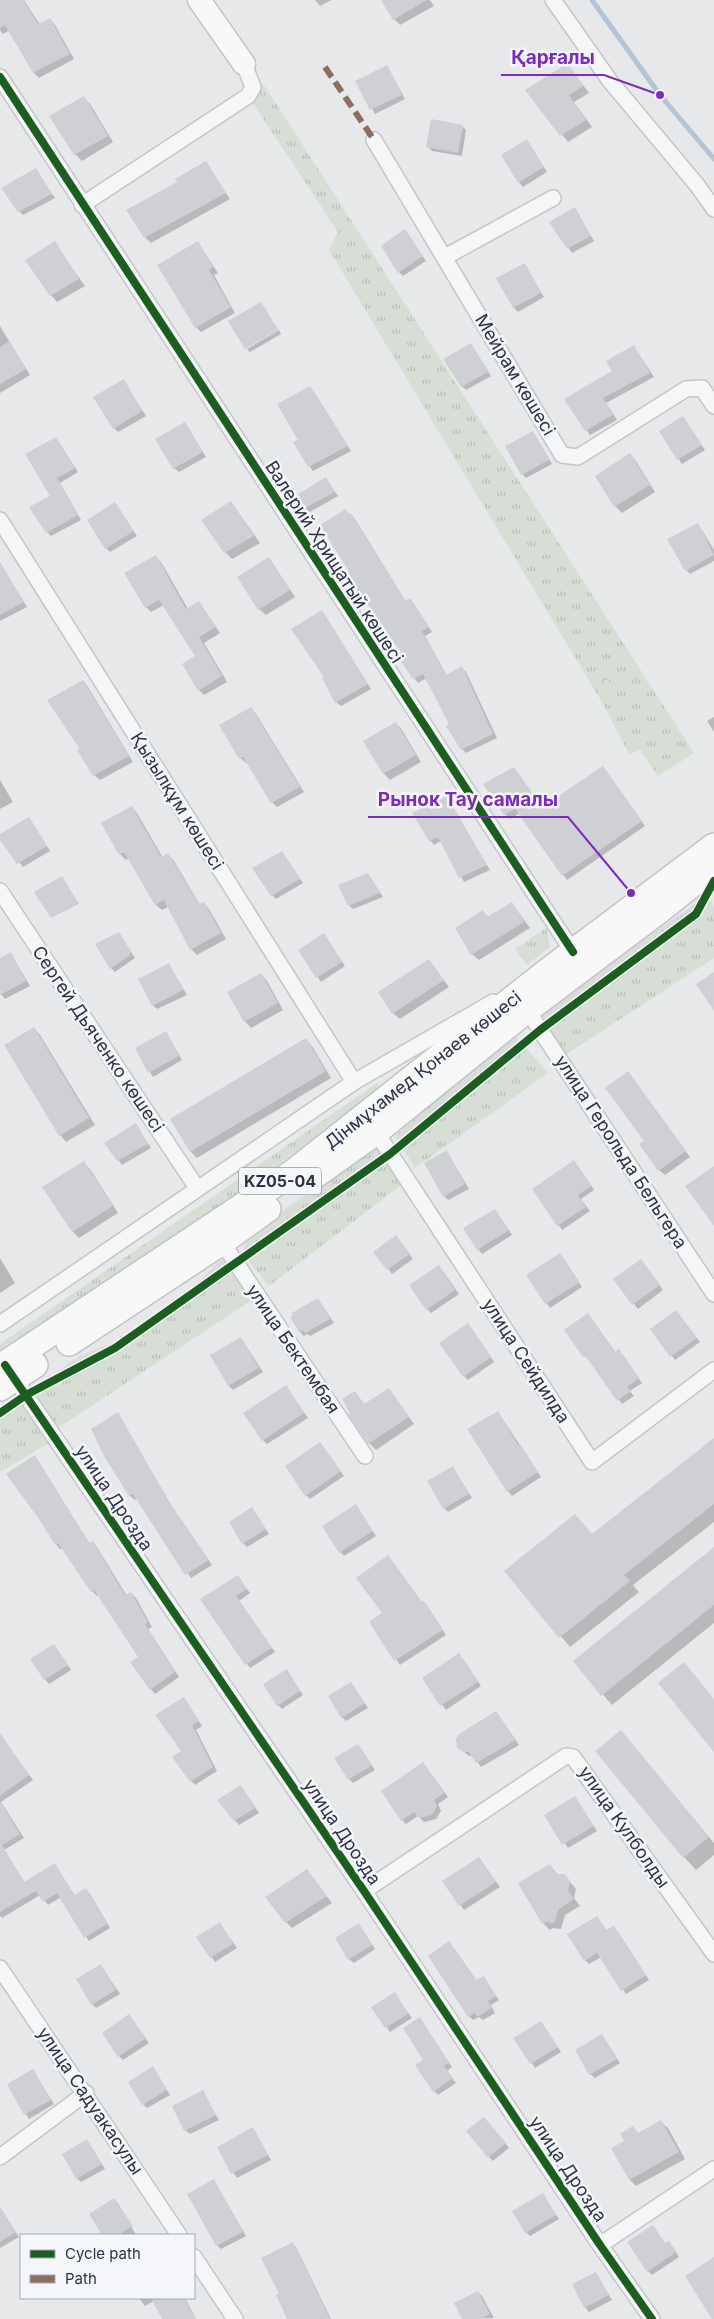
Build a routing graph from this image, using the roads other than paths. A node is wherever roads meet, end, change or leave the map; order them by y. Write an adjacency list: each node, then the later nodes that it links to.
1 (198, 0): 3 (street)
2 (553, 0): 8 (street)
3 (244, 64): 7 (street)
4 (0, 78): 7 (street, Валерий Хрищатый көшесі)
5 (374, 140): 9 (street, Мейрам көшесі)
6 (553, 198): 9 (street)
7 (82, 205): 15 (street, Валерий Хрищатый көшесі)
8 (714, 209)
9 (445, 257): 10 (street, Мейрам көшесі)
10 (714, 406)
11 (0, 520): 18 (street, Қызылқұм көшесі)
12 (714, 846): 15 (main road, Дінмұхамед Қонаев көшесі / KZ05-04)
13 (712, 874): 17 (main road, Дінмұхамед Қонаев көшесі / KZ05-04)
14 (0, 891): 20 (street, Сергей Дьяченко көшесі)
15 (568, 943): 16 (main road, Дінмұхамед Қонаев көшесі / KZ05-04)
16 (545, 973): 18 (street); 25 (main road, Дінмұхамед Қонаев көшесі / KZ05-04)
17 (527, 1010): 19 (main road, Дінмұхамед Қонаев көшесі / KZ05-04); 22 (street, улица Герольда Бельгера)
18 (354, 1082): 20 (street)
19 (376, 1132): 21 (main road, Дінмұхамед Қонаев көшесі / KZ05-04); 24 (street, улица Сейдилда)
20 (197, 1188): 23 (street)
21 (222, 1242): 25 (main road, Дінмұхамед Қонаев көшесі / KZ05-04); 26 (street, улица Бектембая)
22 (714, 1294)
23 (0, 1324)
24 (714, 1370)
25 (5, 1375): 27 (street, улица Дрозда)
26 (365, 1456)
27 (364, 1891): 28 (street, улица Кулболды); 34 (street, улица Дрозда)
28 (714, 1954)
29 (0, 1968): 30 (street, улица Садуакасулы)
30 (86, 2093): 31 (street); 33 (street, улица Садуакасулы)
31 (0, 2157)
32 (714, 2169): 34 (street)
33 (179, 2234)
34 (600, 2245): 37 (street, улица Дрозда)
35 (195, 2259): 36 (street)
36 (235, 2319)
37 (652, 2319)

